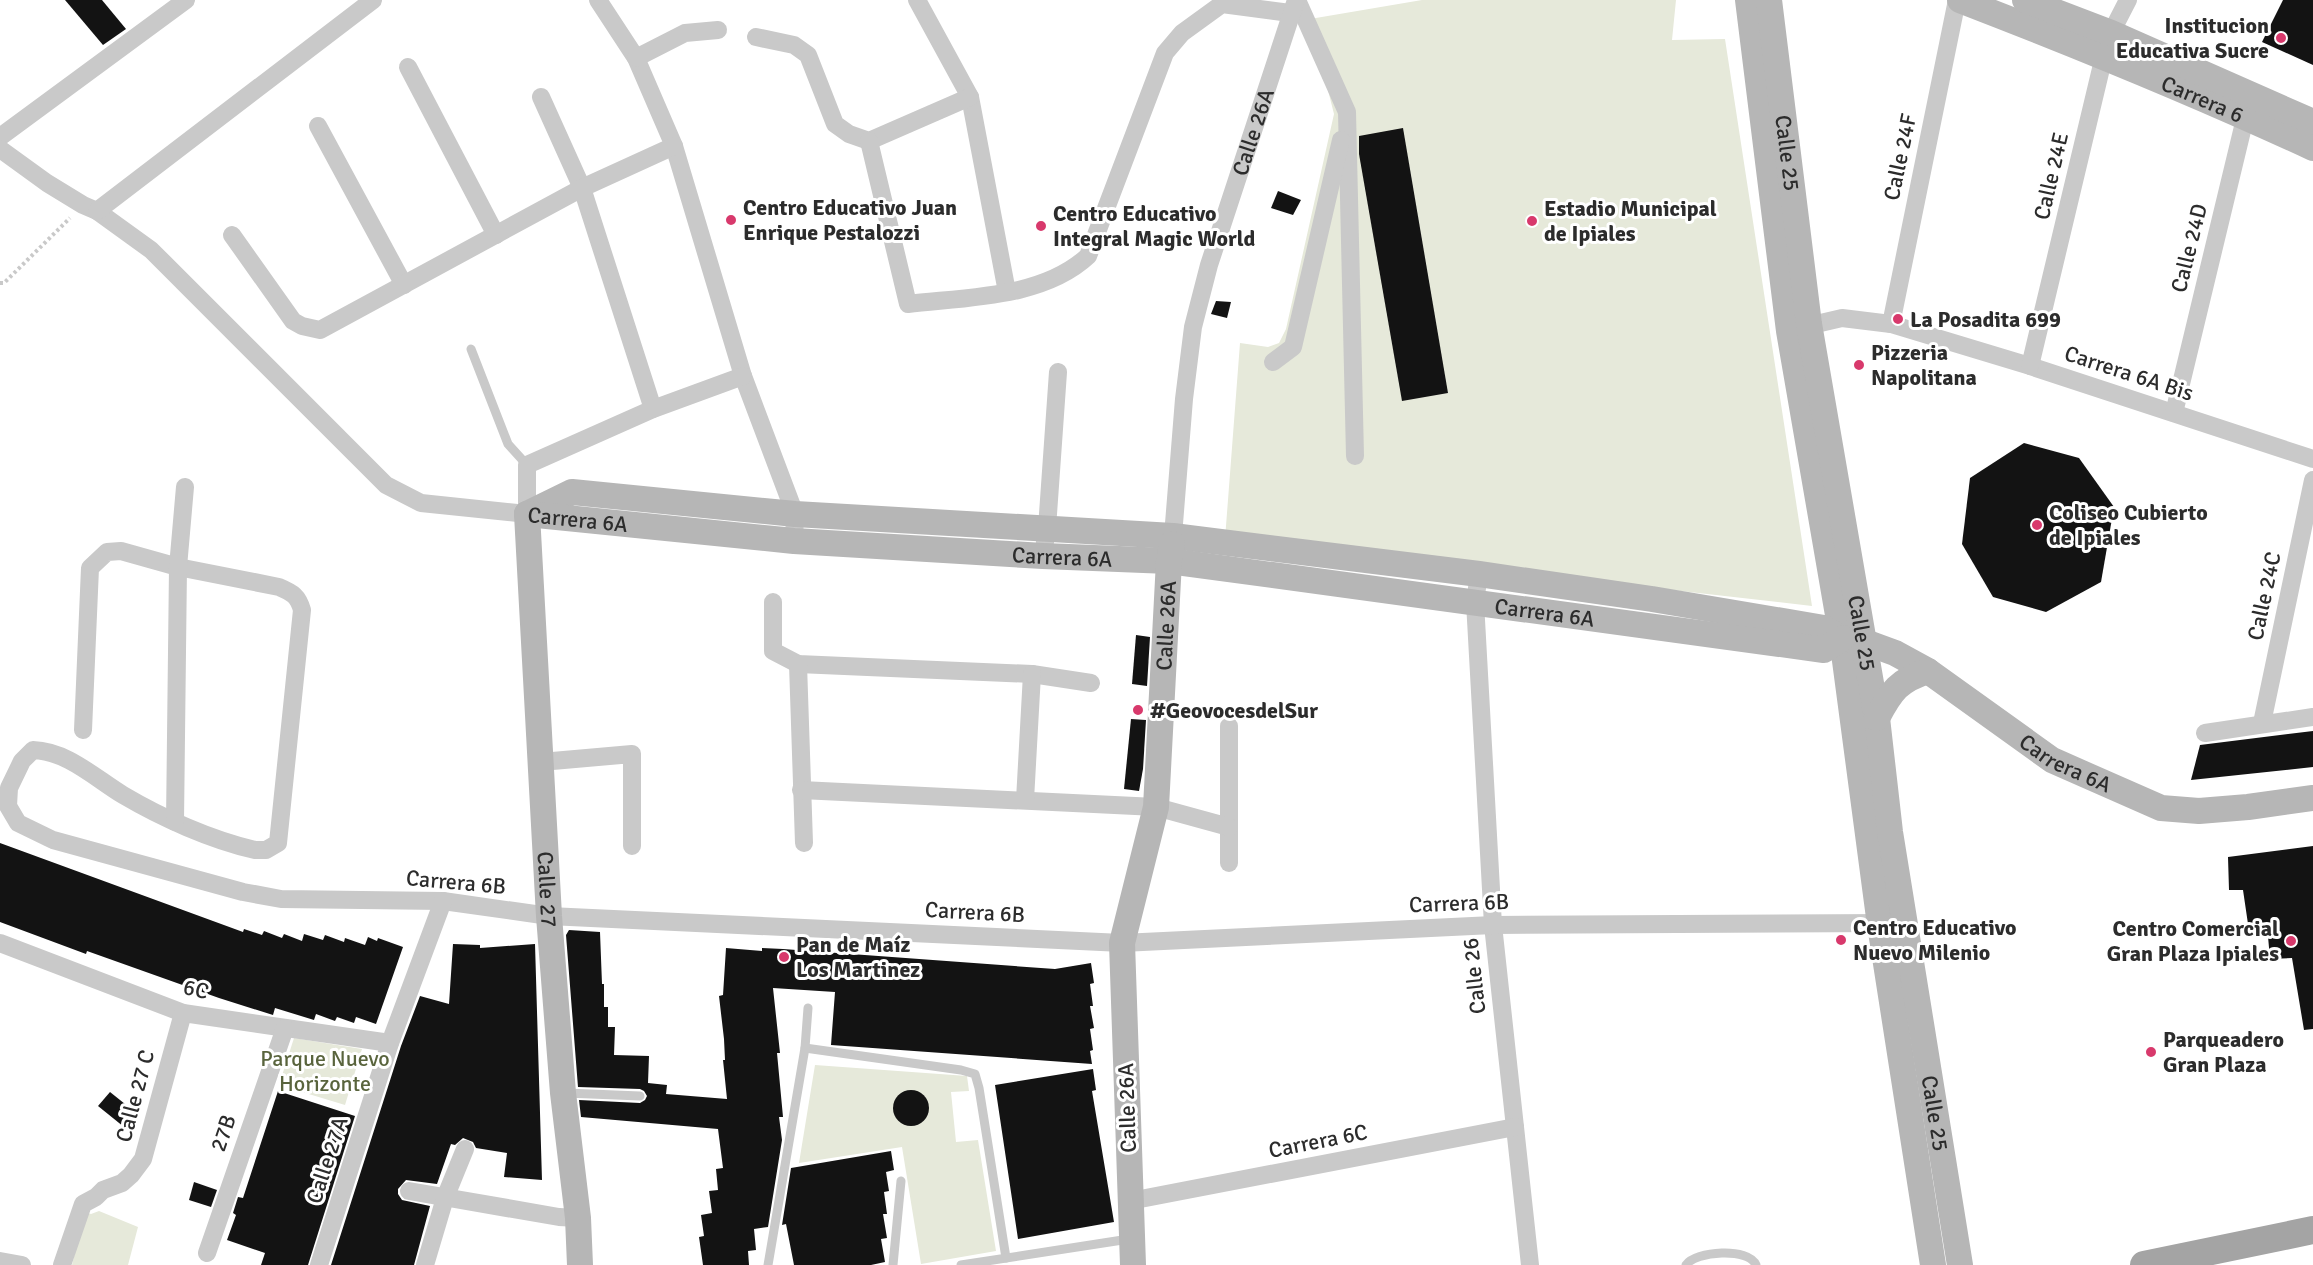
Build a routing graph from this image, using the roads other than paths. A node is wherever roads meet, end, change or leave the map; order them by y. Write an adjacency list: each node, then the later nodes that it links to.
1 (186, 0): 22 (street)
2 (373, 0): 28 (street)
3 (598, 0): 14 (street)
4 (917, 0): 17 (street)
5 (1748, 0): 34 (street, Calle 25)
6 (1769, 0): 34 (street, Calle 25)
7 (1958, 0): 13 (street, Carrera 6); 33 (street, Calle 24F)
8 (2025, 0): 13 (street, Carrera 6)
9 (2127, 0): 13 (street, Calle 24E)
10 (1294, 4): 19 (street); 32 (street); 51 (street, Calle 26A)
11 (718, 30): 14 (street)
12 (756, 37): 23 (street)
13 (2107, 45): 18 (street, Carrera 6); 37 (street, Calle 24E)
14 (636, 58): 24 (street)
15 (408, 67): 30 (street)
16 (541, 97): 27 (street)
17 (970, 97): 23 (street); 32 (street)
18 (2249, 105): 20 (street, Carrera 6); 25 (street, Carrera 6); 41 (street, Calle 24D)
19 (1347, 112): 36 (street); 42 (street)
20 (2313, 122)
21 (318, 126): 31 (street)
22 (0, 137)
23 (869, 141): 32 (street)
24 (674, 146): 27 (street); 39 (street)
25 (2313, 148)
26 (0, 149): 28 (street)
27 (582, 188): 30 (street); 40 (street)
28 (90, 208): 47 (street)
29 (232, 235): 31 (street)
30 (496, 235): 31 (street)
31 (404, 285)
32 (1007, 292)
33 (1891, 324): 34 (street, Carrera 6A Bis); 37 (street, Carrera 6A Bis)
34 (1799, 328): 57 (street, Calle 25)
35 (471, 349): 44 (lane)
36 (1273, 362)
37 (2030, 366): 41 (street, Carrera 6A Bis)
38 (1058, 372): 49 (street)
39 (743, 376): 40 (street); 48 (street)
40 (653, 409): 44 (street)
41 (2174, 413): 43 (street, Carrera 6A Bis)
42 (1355, 456)
43 (2313, 459)
44 (527, 465): 47 (street)
45 (2313, 480): 64 (street, Calle 24C)
46 (185, 487): 53 (street)
47 (526, 514): 48 (street, Carrera 6A); 50 (street, Carrera 6A); 68 (street, Calle 27)
48 (795, 514): 49 (street, Carrera 6A); 50 (street)
49 (1047, 528): 51 (street, Carrera 6A); 52 (street)
50 (794, 541): 52 (street, Carrera 6A)
51 (1171, 548): 52 (street, Carrera 6A); 54 (street, Carrera 6A); 56 (street, Carrera 6A); 72 (street, Calle 26A)
52 (1043, 556)
53 (178, 567): 66 (street); 73 (street); 73 (street)
54 (1479, 574): 56 (street, Calle 26); 57 (street, Carrera 6A)
55 (773, 602): 58 (street)
56 (1474, 602): 57 (street, Carrera 6A); 81 (street, Calle 26)
57 (1853, 640): 59 (street, Carrera 6A); 63 (street, Calle 25); 80 (street, Calle 25)
58 (798, 664): 60 (street); 69 (street)
59 (1928, 672): 63 (street); 70 (street, Carrera 6A)
60 (1032, 674): 61 (street); 71 (street)
61 (1091, 683)
62 (2313, 717): 64 (street)
63 (1877, 718): 80 (street, Calle 25)
64 (2262, 723): 67 (street)
65 (1229, 726): 74 (street)
66 (83, 729)
67 (2205, 733)
68 (541, 762): 76 (street); 79 (street, Calle 27)
69 (801, 790): 71 (street); 75 (street)
70 (2313, 798)
71 (1025, 800): 72 (street)
72 (1156, 807): 74 (street); 83 (street, Calle 26A)
73 (175, 822): 78 (street, Carrera 6B)
74 (1229, 827): 77 (street)
75 (804, 843)
76 (632, 846)
77 (1229, 863)
78 (444, 901): 79 (street, Carrera 6B); 87 (street, Calle 27A)
79 (549, 916): 83 (street, Carrera 6B); 89 (street, Calle 27)
80 (1892, 923): 81 (street, Carrera 6B); 116 (street, Calle 25); 117 (street, Calle 25)
81 (1493, 925): 83 (street, Carrera 6B); 91 (street, Calle 26)
82 (0, 943): 85 (street, 6C)
83 (1122, 943): 96 (street, Calle 26A)
84 (808, 1008): 88 (lane)
85 (183, 1013): 86 (street, 6C); 105 (street, Calle 27 C)
86 (285, 1028): 87 (street, 6C); 100 (street, 27B)
87 (390, 1043): 106 (street, Calle 27A)
88 (805, 1048): 101 (lane); 109 (lane)
89 (563, 1093): 90 (lane); 97 (street, Calle 27)
90 (640, 1096)
91 (1515, 1127): 96 (street, Carrera 6C); 113 (street, Calle 26)
92 (465, 1149): 95 (street)
93 (901, 1181): 110 (lane)
94 (409, 1191): 95 (street)
95 (446, 1198): 97 (street); 107 (street)
96 (1130, 1201): 99 (street, Calle 26A)
97 (578, 1218): 108 (street, Calle 27)
98 (2313, 1230): 118 (main road)
99 (1132, 1239): 101 (lane); 112 (street, Calle 26A)
100 (207, 1253)
101 (1006, 1258): 103 (lane)
102 (0, 1261): 104 (street)
103 (985, 1263): 111 (lane)
104 (22, 1265)
105 (62, 1265)
106 (319, 1265)
107 (425, 1265)
108 (580, 1265)
109 (768, 1265)
110 (893, 1265)
111 (961, 1265)
112 (1133, 1265)
113 (1530, 1265)
114 (1686, 1265): 115 (lane)
115 (1756, 1265)
116 (1933, 1265)
117 (1960, 1265)
118 (2144, 1265)

